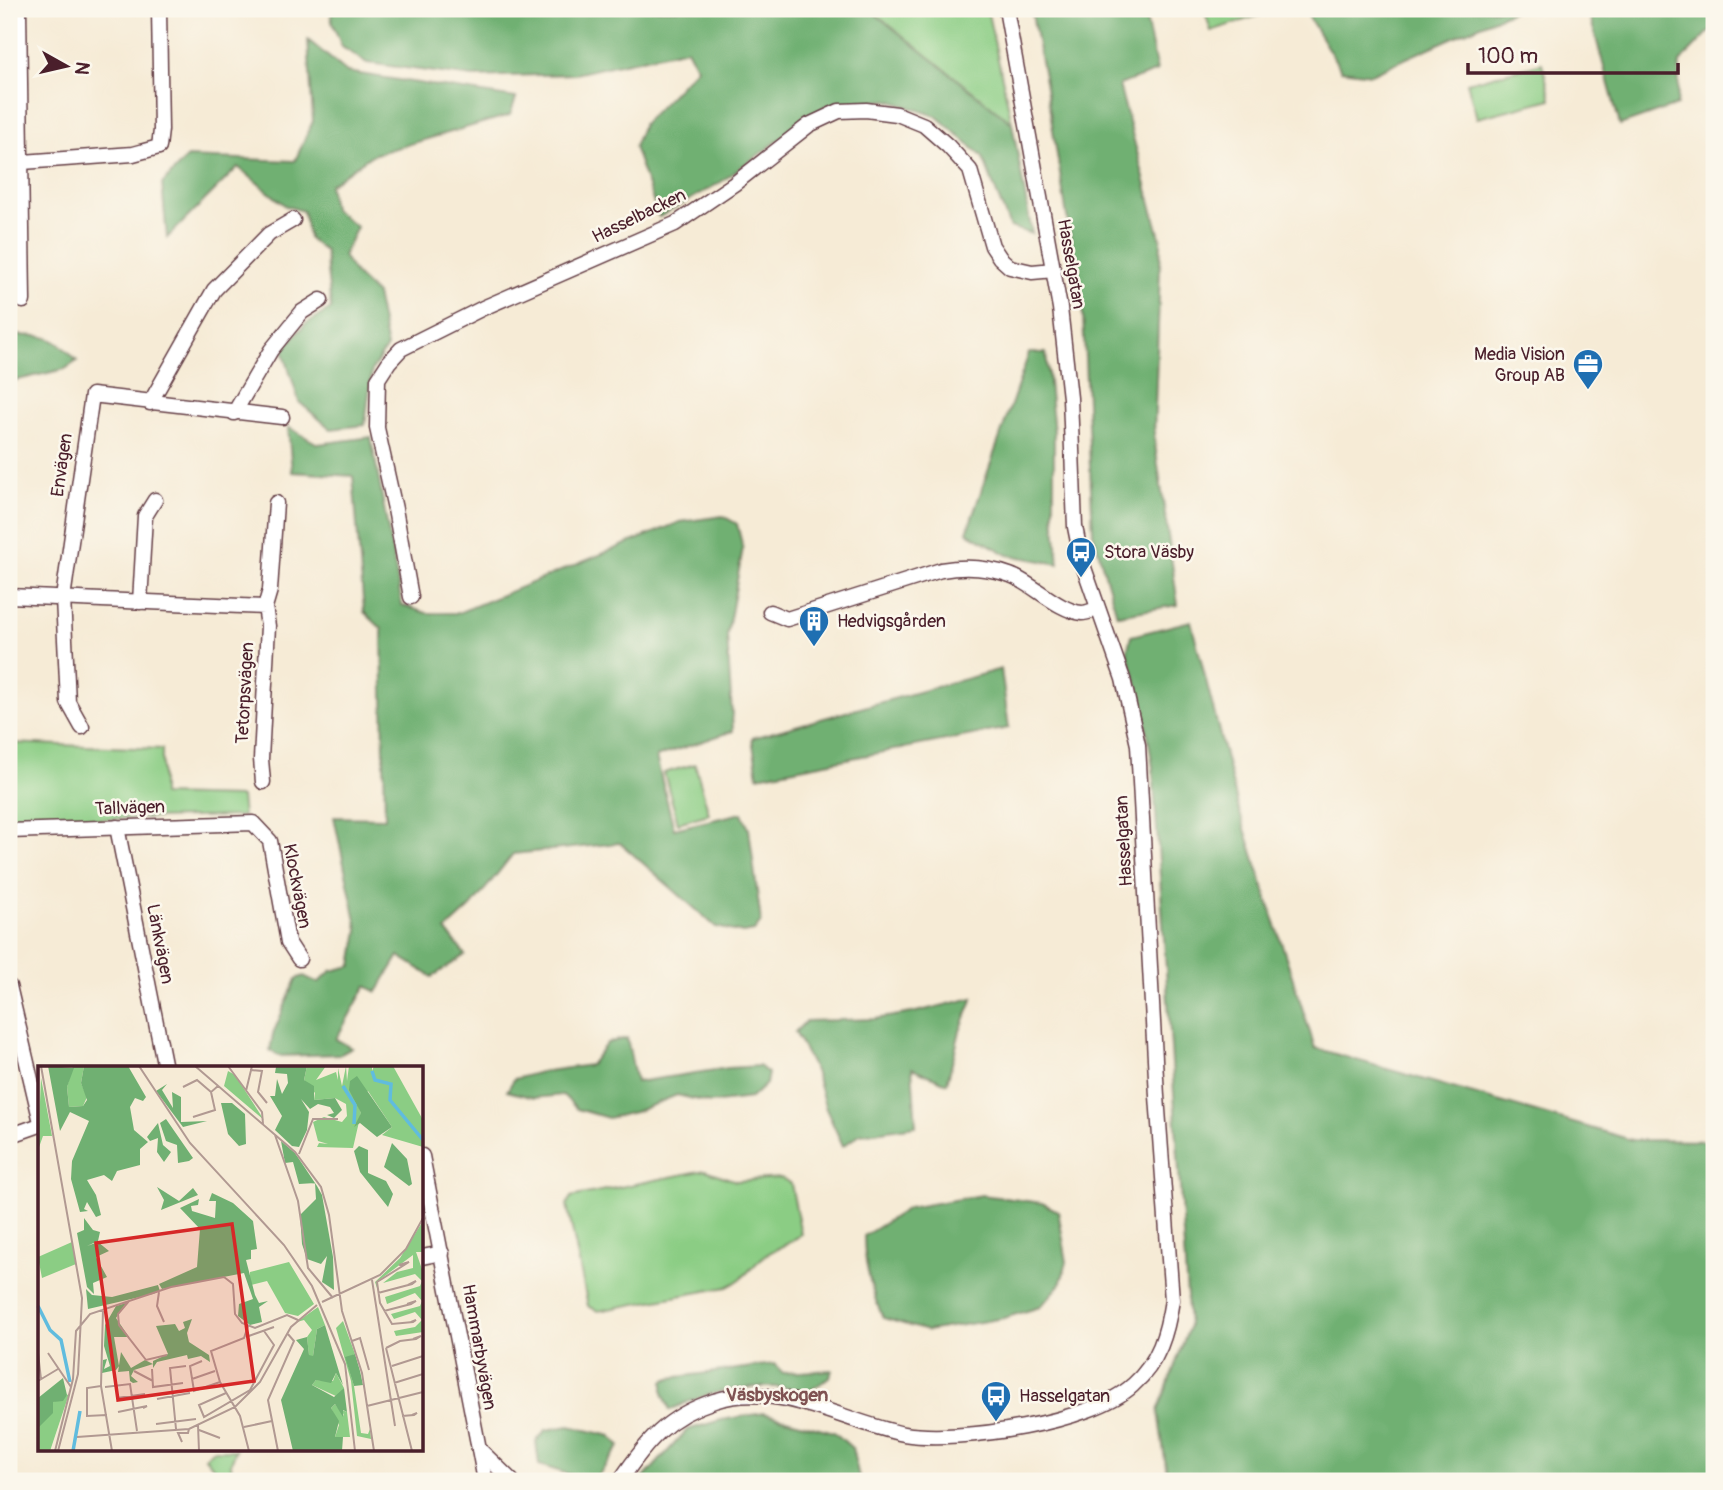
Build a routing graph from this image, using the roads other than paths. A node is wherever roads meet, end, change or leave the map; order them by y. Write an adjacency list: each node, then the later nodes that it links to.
1 (19, 9): 4 (street)
2 (159, 9): 4 (street)
3 (1006, 9): 6 (street, Hasselgatan)
4 (15, 163): 8 (street)
5 (293, 220): 9 (street)
6 (1054, 270): 15 (street, Hasselbacken); 19 (street, Hasselgatan)
7 (321, 300): 10 (street)
8 (23, 301)
9 (150, 402): 10 (street, Envägen); 16 (street, Envägen)
10 (234, 413): 11 (street, Envägen)
11 (282, 417)
12 (155, 500): 17 (street)
13 (276, 503): 18 (street, Tetorpsvägen)
14 (9, 596): 16 (street)
15 (411, 597)
16 (63, 598): 17 (street); 21 (street)
17 (140, 601): 18 (street)
18 (265, 607): 22 (street, Tetorpsvägen)
19 (1098, 609): 20 (street); 38 (street, Hasselgatan)
20 (770, 611)
21 (82, 727)
22 (263, 782)
23 (253, 823): 24 (street, Tallvägen); 26 (street, Klockvägen)
24 (117, 827): 25 (street, Tallvägen); 28 (street, Länkvägen)
25 (9, 831)
26 (299, 959)
27 (9, 986): 29 (street)
28 (165, 1066)
29 (38, 1109)
30 (38, 1126): 31 (street)
31 (9, 1136)
32 (424, 1166): 33 (street, Hammarbyvägen)
33 (442, 1253): 34 (street); 35 (street, Hammarbyvägen)
34 (424, 1257)
35 (479, 1449): 36 (street, Hammarbyvägen); 37 (street)
36 (485, 1481)
37 (512, 1481)
38 (620, 1481)

